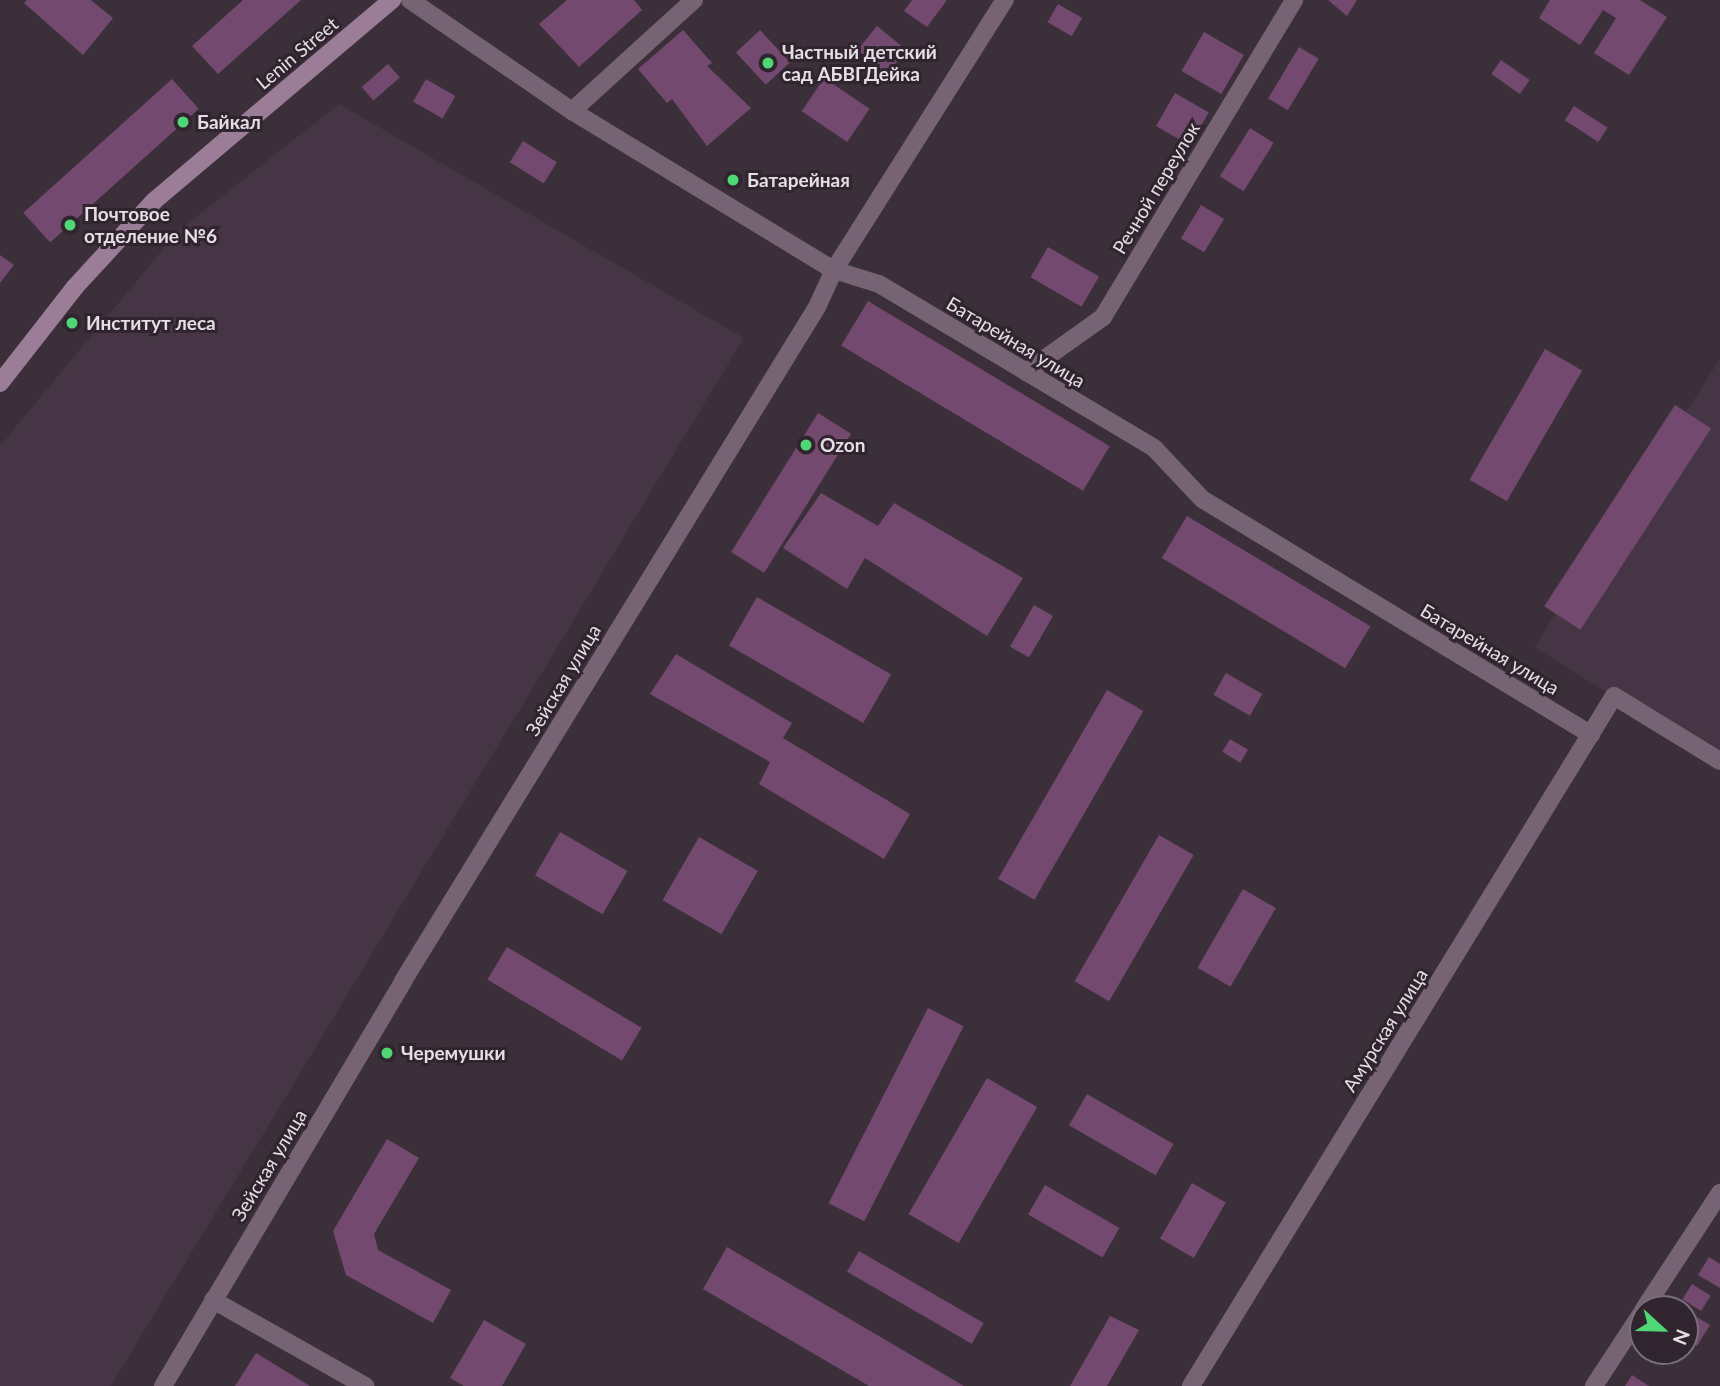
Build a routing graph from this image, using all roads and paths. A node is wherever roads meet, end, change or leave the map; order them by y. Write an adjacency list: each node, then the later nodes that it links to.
1 (392, 0): 9 (main road, Lenin Street)
2 (410, 0): 6 (street, Батарейная улица)
3 (694, 0): 6 (street)
4 (1005, 0): 7 (street, Зейская улица)
5 (1294, 0): 8 (street, Речной переулок)
6 (572, 111): 7 (street, Батарейная улица)
7 (834, 270): 8 (street, Батарейная улица); 14 (street, Зейская улица)
8 (1026, 372): 10 (street, Батарейная улица)
9 (0, 383)
10 (1591, 735): 11 (street, Амурская улица); 18 (street, Амурская улица)
11 (1720, 761)
12 (1720, 1193): 13 (street)
13 (1654, 1295)
14 (213, 1300): 16 (street, Зейская улица); 17 (street)
15 (1629, 1333): 19 (street)
16 (163, 1386)
17 (365, 1386)
18 (1191, 1386)
19 (1594, 1386)

